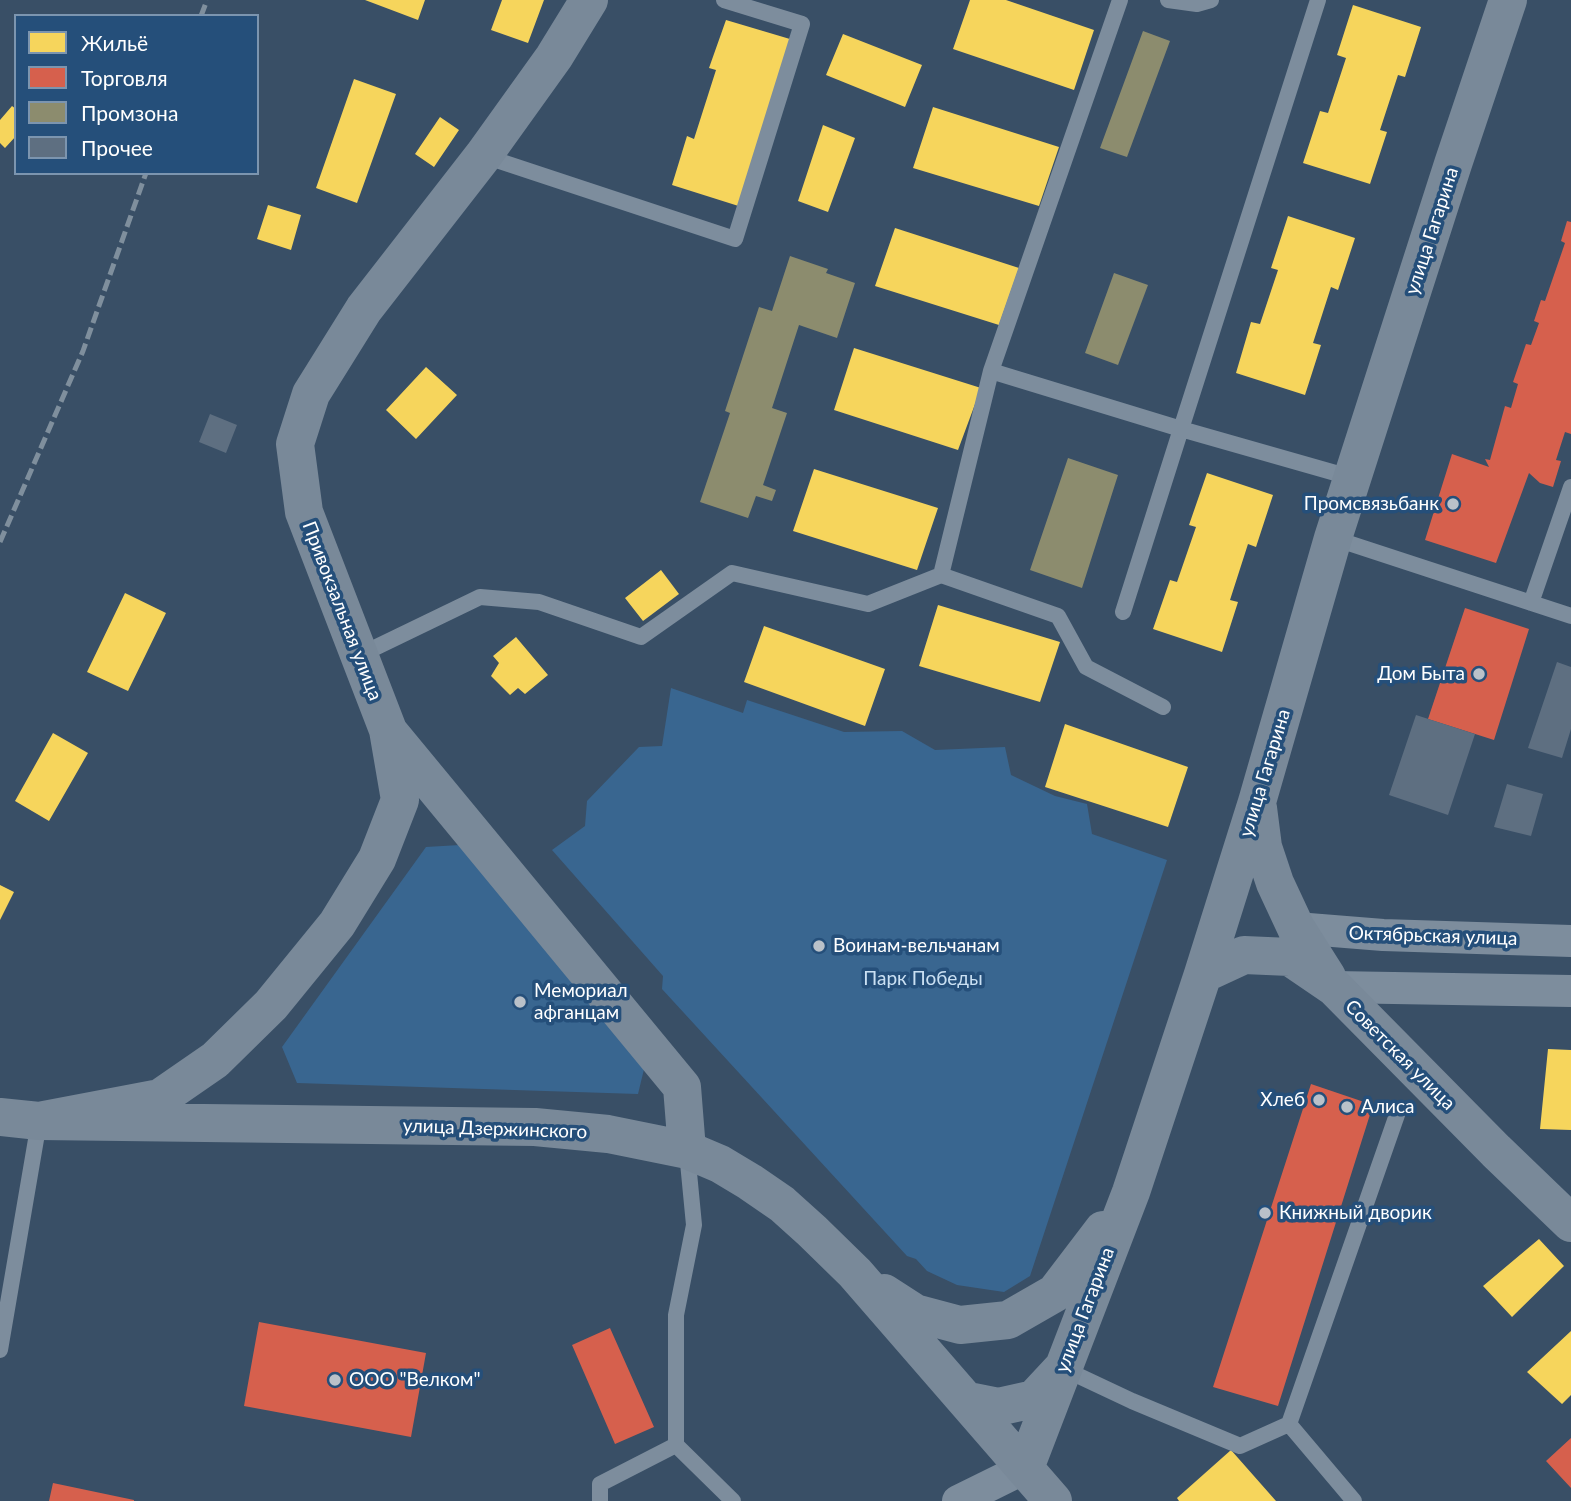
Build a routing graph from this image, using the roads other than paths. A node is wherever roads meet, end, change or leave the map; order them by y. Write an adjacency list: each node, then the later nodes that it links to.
1 (589, 0): 8 (main road, Привокзальная улица)
2 (724, 0): 8 (lane)
3 (1120, 0): 9 (lane)
4 (1168, 0): 5 (lane)
5 (1211, 0)
6 (1318, 0): 10 (lane)
7 (1508, 0): 11 (main road, улица Гагарина)
8 (483, 156): 18 (main road, Привокзальная улица)
9 (991, 371): 10 (lane); 14 (lane)
10 (1181, 429): 11 (lane); 16 (lane)
11 (1353, 478): 13 (main road, улица Гагарина)
12 (1571, 487): 15 (lane)
13 (1334, 538): 15 (lane); 21 (main road, улица Гагарина)
14 (941, 575): 18 (lane); 19 (lane)
15 (1531, 603): 17 (lane)
16 (1123, 612)
17 (1571, 616)
18 (360, 655): 20 (main road, Привокзальная улица)
19 (1163, 707)
20 (388, 730): 29 (main road, Привокзальная улица); 30 (main road)
21 (1257, 802): 22 (main road); 24 (main road, улица Гагарина)
22 (1296, 928): 23 (street, Октябрьская улица); 25 (main road)
23 (1571, 941)
24 (1203, 974): 25 (main road, Советская улица); 31 (main road, улица Гагарина)
25 (1334, 987): 26 (street); 32 (main road, Советская улица)
26 (1571, 991)
27 (1399, 1109): 37 (lane)
28 (0, 1117): 29 (main road, улица Дзержинского)
29 (39, 1121): 30 (main road, улица Дзержинского); 34 (lane)
30 (687, 1150): 33 (main road, улица Дзержинского); 38 (lane)
31 (1131, 1192): 33 (main road); 35 (main road, улица Гагарина)
32 (1571, 1223)
33 (855, 1273): 36 (main road, улица Дзержинского)
34 (0, 1350)
35 (1062, 1368): 36 (main road); 37 (lane); 39 (main road, улица Гагарина)
36 (968, 1401): 39 (main road, улица Дзержинского)
37 (1289, 1424): 43 (lane)
38 (676, 1444): 40 (lane); 41 (lane)
39 (1034, 1486): 42 (street)
40 (600, 1501)
41 (733, 1501)
42 (958, 1501)
43 (1354, 1501)

